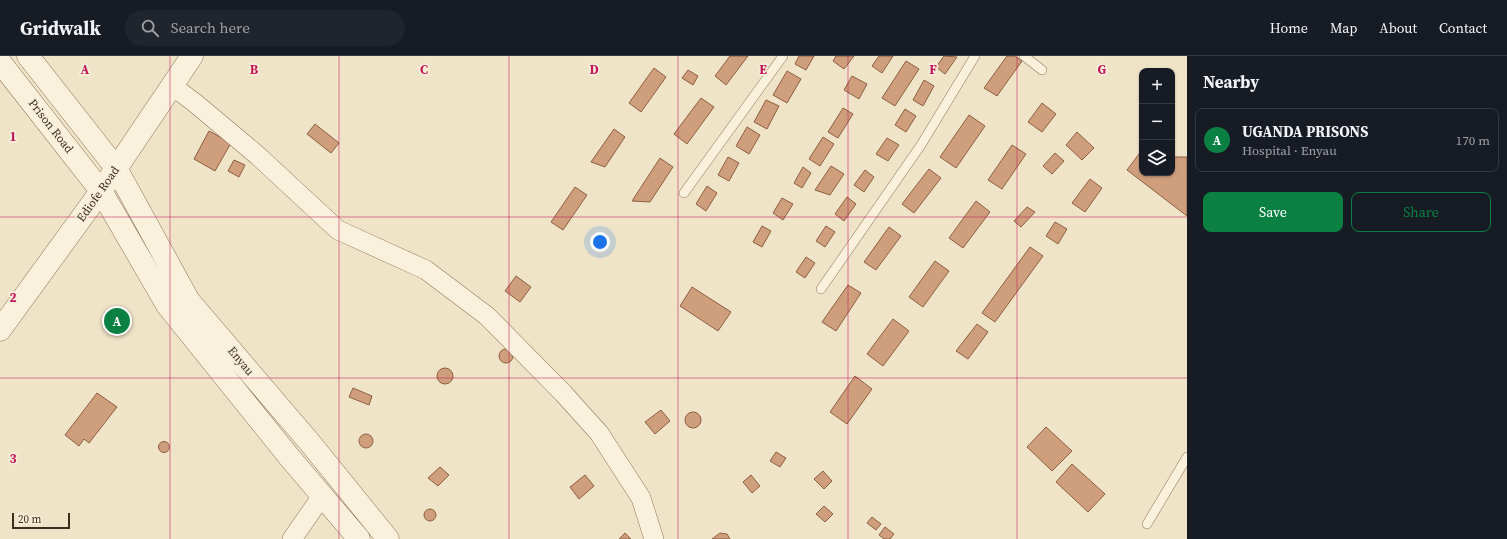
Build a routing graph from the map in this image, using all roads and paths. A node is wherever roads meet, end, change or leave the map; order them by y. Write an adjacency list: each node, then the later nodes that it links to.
1 (28, 56): 9 (street)
2 (192, 56): 8 (street, Ediofe Road)
3 (783, 56): 11 (lane)
4 (975, 56): 12 (lane)
5 (1024, 56): 7 (lane)
6 (0, 62): 10 (street, Prison Road)
7 (1042, 70)
8 (171, 85): 9 (street, Ediofe Road); 20 (street)
9 (116, 168): 10 (street, Ediofe Road); 19 (street, Enyau)
10 (101, 191): 13 (street, Ediofe Road); 15 (street, Enyau)
11 (684, 193)
12 (822, 289)
13 (0, 330)
14 (1187, 457): 16 (lane)
15 (322, 496): 17 (street); 18 (street, Enyau)
16 (1147, 524)
17 (292, 539)
18 (359, 539)
19 (388, 539)
20 (654, 539)

